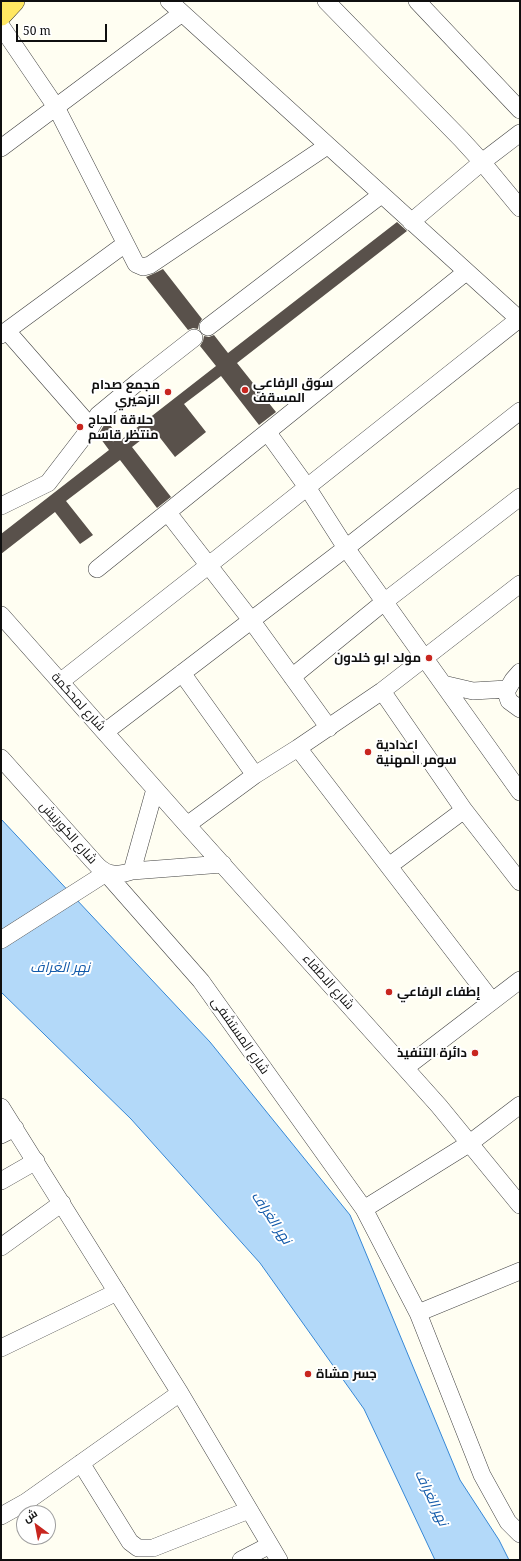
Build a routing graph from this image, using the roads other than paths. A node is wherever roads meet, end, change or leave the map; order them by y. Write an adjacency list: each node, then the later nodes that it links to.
1 (14, 1): 6 (main road)
2 (169, 1): 5 (street)
3 (326, 1): 13 (street)
4 (417, 1): 9 (street)
5 (182, 13): 8 (street); 11 (street)
6 (1, 15)
7 (1, 26): 8 (street)
8 (56, 107): 12 (street); 17 (street)
9 (520, 110)
10 (520, 133): 13 (street)
11 (327, 146): 14 (street); 17 (street)
12 (1, 148)
13 (482, 162): 15 (street); 16 (street)
14 (381, 195): 16 (street); 20 (street)
15 (520, 208)
16 (411, 222): 18 (street)
17 (125, 244): 21 (street)
18 (466, 272): 19 (street); 25 (street)
19 (519, 319): 26 (street)
20 (208, 327)
21 (4, 333): 24 (street)
22 (194, 338): 24 (street)
23 (520, 411): 30 (street)
24 (91, 427): 28 (street)
25 (268, 433): 26 (street); 29 (street)
26 (307, 488): 30 (street); 31 (street)
27 (520, 497): 34 (street)
28 (1, 506)
29 (168, 513): 31 (street); 32 (street)
30 (346, 548): 34 (street); 36 (street)
31 (209, 565): 36 (street); 41 (street)
32 (97, 569)
33 (520, 584): 37 (street)
34 (384, 602): 37 (street); 40 (street)
35 (1, 615): 41 (street, شارع لمحكمة)
36 (252, 620): 39 (street); 40 (street)
37 (425, 658): 42 (street); 44 (street)
38 (520, 672): 43 (street)
39 (182, 673): 47 (street); 50 (street)
40 (292, 677): 46 (street)
41 (60, 682): 47 (street, شارع لمحكمة)
42 (443, 684): 43 (street); 51 (street)
43 (507, 689): 45 (street)
44 (382, 691): 46 (street); 53 (street)
45 (520, 709)
46 (329, 728): 48 (street)
47 (105, 732): 52 (street, شارع لمحكمة)
48 (298, 748): 50 (street); 56 (street)
49 (1, 758): 58 (street, شارع الكورنيش)
50 (255, 775): 54 (street)
51 (517, 783)
52 (155, 789): 54 (street, شارع الاطفاء); 57 (street)
53 (464, 810): 56 (street); 59 (street)
54 (187, 825): 55 (street, شارع الاطفاء)
55 (223, 864): 57 (street, شارع الكورنيش); 63 (street, شارع الاطفاء)
56 (388, 866): 62 (street)
57 (132, 871): 58 (street, شارع الكورنيش)
58 (106, 873): 60 (street); 72 (street, شارع المستشفى)
59 (520, 882)
60 (1, 940)
61 (520, 980): 62 (street)
62 (492, 1001): 63 (street)
63 (405, 1068): 67 (street)
64 (520, 1105): 67 (street)
65 (1, 1107): 66 (street)
66 (8, 1132): 68 (street)
67 (470, 1143): 71 (street); 72 (street)
68 (36, 1161): 69 (street); 70 (street)
69 (1, 1181)
70 (62, 1203): 73 (street); 75 (street)
71 (520, 1205)
72 (364, 1209): 76 (street, شارع المستشفى)
73 (1, 1247)
74 (520, 1271): 76 (street)
75 (117, 1292): 77 (street); 78 (street)
76 (418, 1313): 82 (street, شارع المستشفى)
77 (1, 1348)
78 (180, 1393): 79 (street); 80 (street)
79 (81, 1463): 80 (street); 81 (street)
80 (249, 1510): 83 (street)
81 (1, 1516)
82 (520, 1534)
83 (270, 1545): 84 (street); 85 (street)
84 (241, 1560)
85 (279, 1560)

